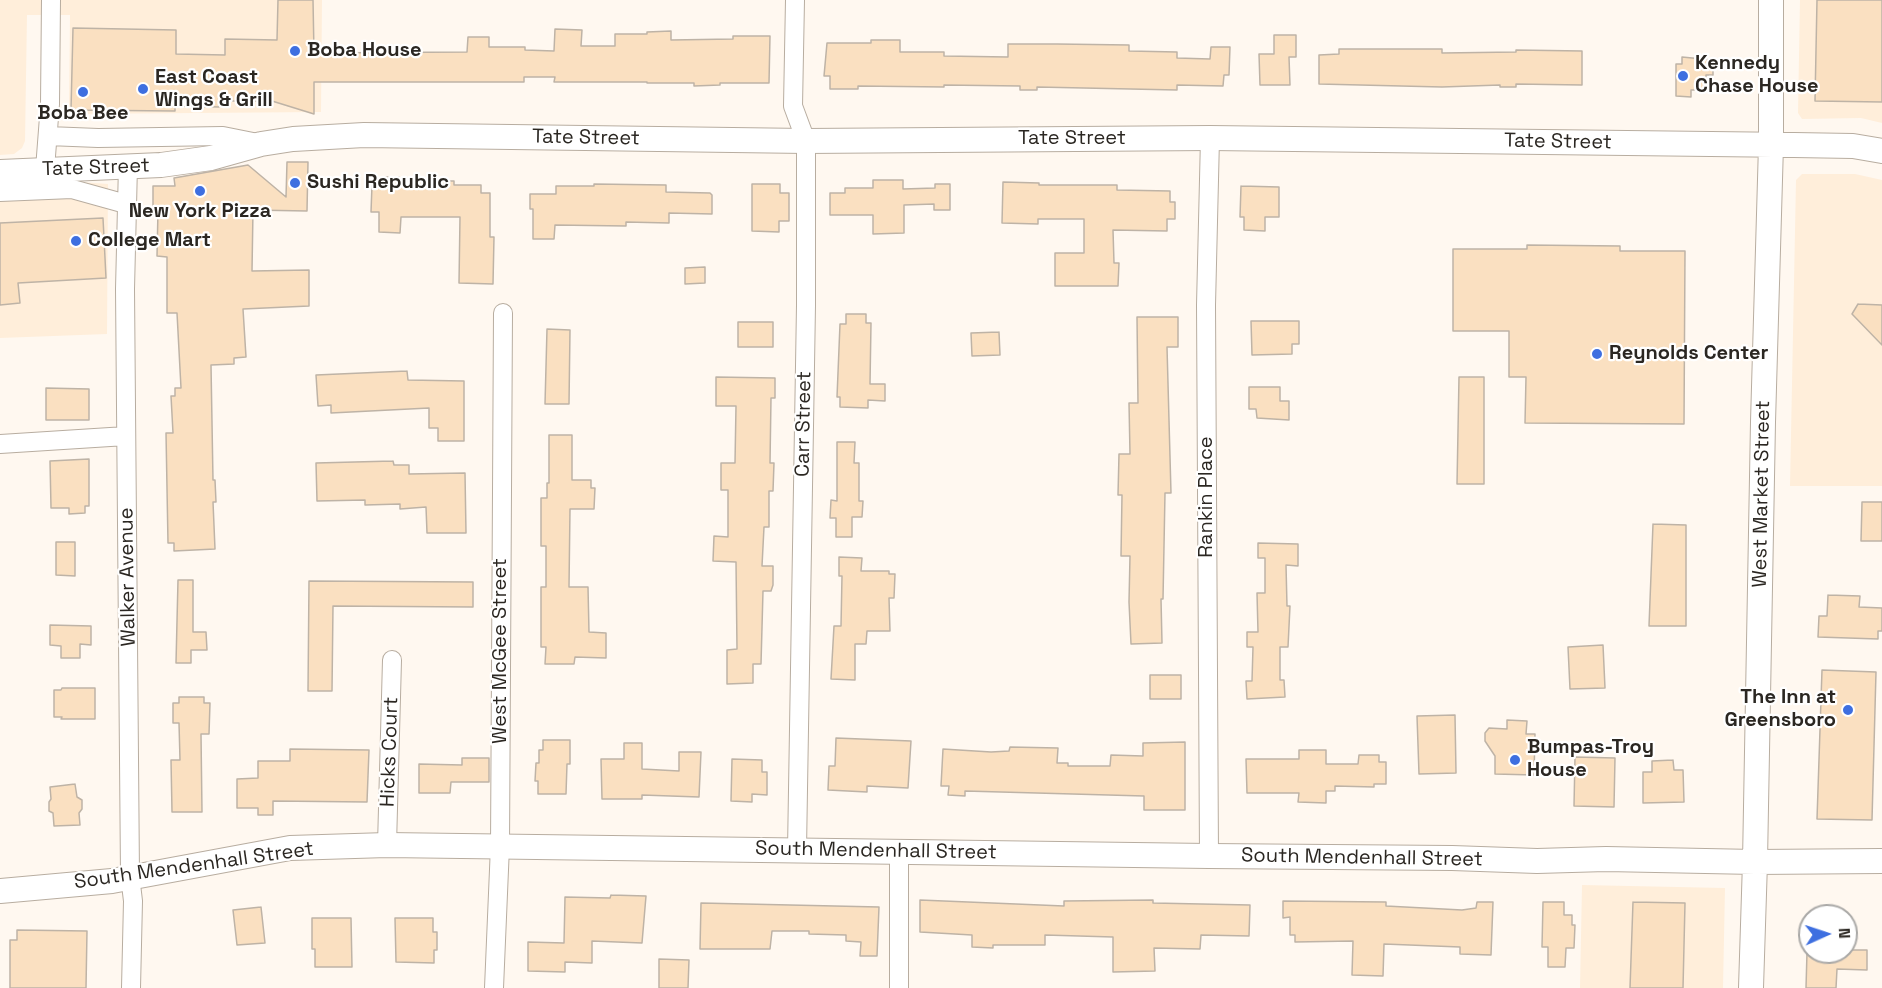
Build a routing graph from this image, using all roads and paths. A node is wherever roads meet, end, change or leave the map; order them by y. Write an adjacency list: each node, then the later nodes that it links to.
1 (51, 0): 4 (street)
2 (795, 0): 6 (street, Carr Street)
3 (1772, 0): 8 (street, West Market Street)
4 (48, 136): 7 (street, Tate Street); 11 (street)
5 (1210, 138): 6 (street, Tate Street); 8 (street, Tate Street); 23 (street, Rankin Place)
6 (806, 141): 7 (street, Tate Street); 21 (street, Carr Street)
7 (261, 144): 10 (street, Tate Street)
8 (1771, 145): 9 (street, Tate Street); 25 (street, West Market Street)
9 (1882, 151)
10 (128, 165): 11 (street, Tate Street); 14 (street, Walker Avenue)
11 (45, 169): 12 (street, Tate Street)
12 (0, 172)
13 (0, 192): 14 (street, Tate Street)
14 (126, 204): 16 (street, Walker Avenue)
15 (503, 313): 20 (street, West McGee Street)
16 (126, 436): 17 (street); 26 (street, Walker Avenue)
17 (0, 444)
18 (392, 660): 19 (street, Hicks Court)
19 (387, 844): 20 (street, South Mendenhall Street); 26 (street, South Mendenhall Street)
20 (500, 846): 21 (street, South Mendenhall Street); 29 (street, West McGee Street)
21 (797, 850): 22 (street, South Mendenhall Street)
22 (899, 851): 23 (street, South Mendenhall Street); 30 (street)
23 (1209, 856): 25 (street, South Mendenhall Street)
24 (1882, 861): 25 (street, South Mendenhall Street)
25 (1755, 862): 31 (street, West Market Street)
26 (130, 876): 27 (street, South Mendenhall Street); 28 (street, Walker Avenue)
27 (0, 891)
28 (131, 988)
29 (494, 988)
30 (899, 988)
31 (1750, 988)

